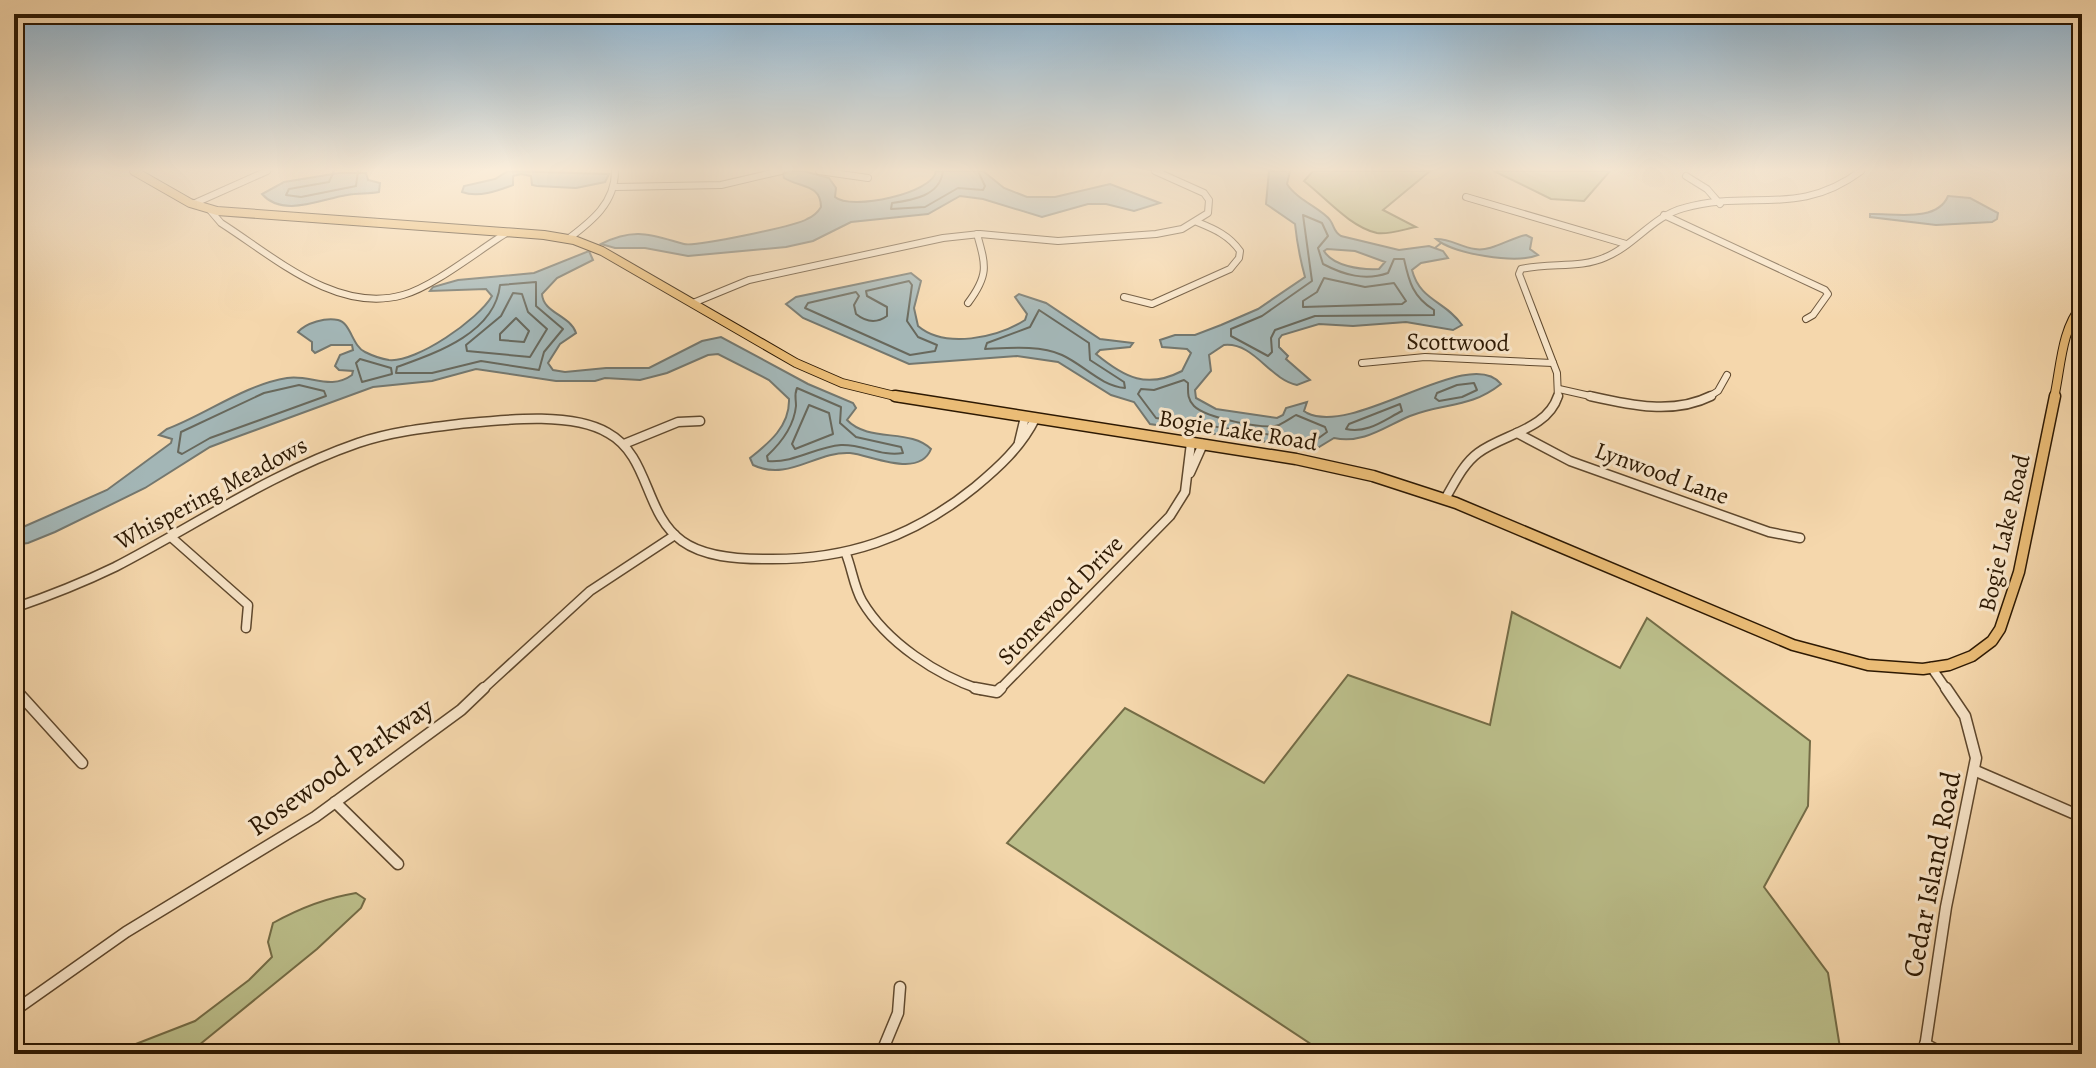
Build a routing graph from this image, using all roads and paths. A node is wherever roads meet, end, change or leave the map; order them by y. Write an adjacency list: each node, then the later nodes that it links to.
1 (219, 221): 8 (street)
2 (363, 221): 8 (main road, Bogie Lake Road)
3 (588, 221): 10 (street)
4 (1555, 221): 11 (street)
5 (1656, 221): 11 (street)
6 (1676, 221): 16 (street)
7 (1197, 222): 9 (street); 12 (street)
8 (508, 232): 10 (main road, Bogie Lake Road)
9 (977, 234): 13 (street); 14 (street)
10 (568, 239): 13 (main road, Bogie Lake Road)
11 (1626, 244): 18 (street)
12 (1124, 297)
13 (693, 303): 21 (main road, Bogie Lake Road)
14 (968, 303)
15 (2082, 305): 35 (main road, Bogie Lake Road)
16 (1806, 319)
17 (1362, 363): 18 (street, Scottwood)
18 (1553, 363): 20 (street)
19 (1727, 375): 20 (street)
20 (1559, 389): 23 (street)
21 (1030, 418): 24 (main road, Bogie Lake Road); 32 (street)
22 (700, 421): 25 (street)
23 (1517, 433): 28 (street); 31 (street, Lynwood Lane)
24 (1191, 443): 26 (main road, Bogie Lake Road); 27 (street, Stonewood Drive)
25 (624, 444): 29 (street); 30 (street, Whispering Meadows)
26 (1203, 444): 27 (street, Stonewood Drive); 28 (main road, Bogie Lake Road)
27 (1189, 473): 32 (street, Stonewood Drive)
28 (1445, 499): 35 (main road, Bogie Lake Road)
29 (675, 535): 32 (street); 39 (street, Rosewood Parkway)
30 (171, 537): 33 (street, Whispering Meadows); 34 (street)
31 (1800, 538)
32 (846, 554)
33 (14, 608)
34 (246, 628)
35 (1931, 667): 38 (street, Cedar Island Road)
36 (14, 688): 37 (street)
37 (82, 763)
38 (1976, 771): 40 (street); 44 (street, Cedar Island Road)
39 (335, 802): 41 (street); 43 (street, Rosewood Parkway)
40 (2082, 817)
41 (398, 864)
42 (900, 987): 45 (street)
43 (14, 1011)
44 (1924, 1049): 46 (street)
45 (881, 1054)
46 (1944, 1054)

